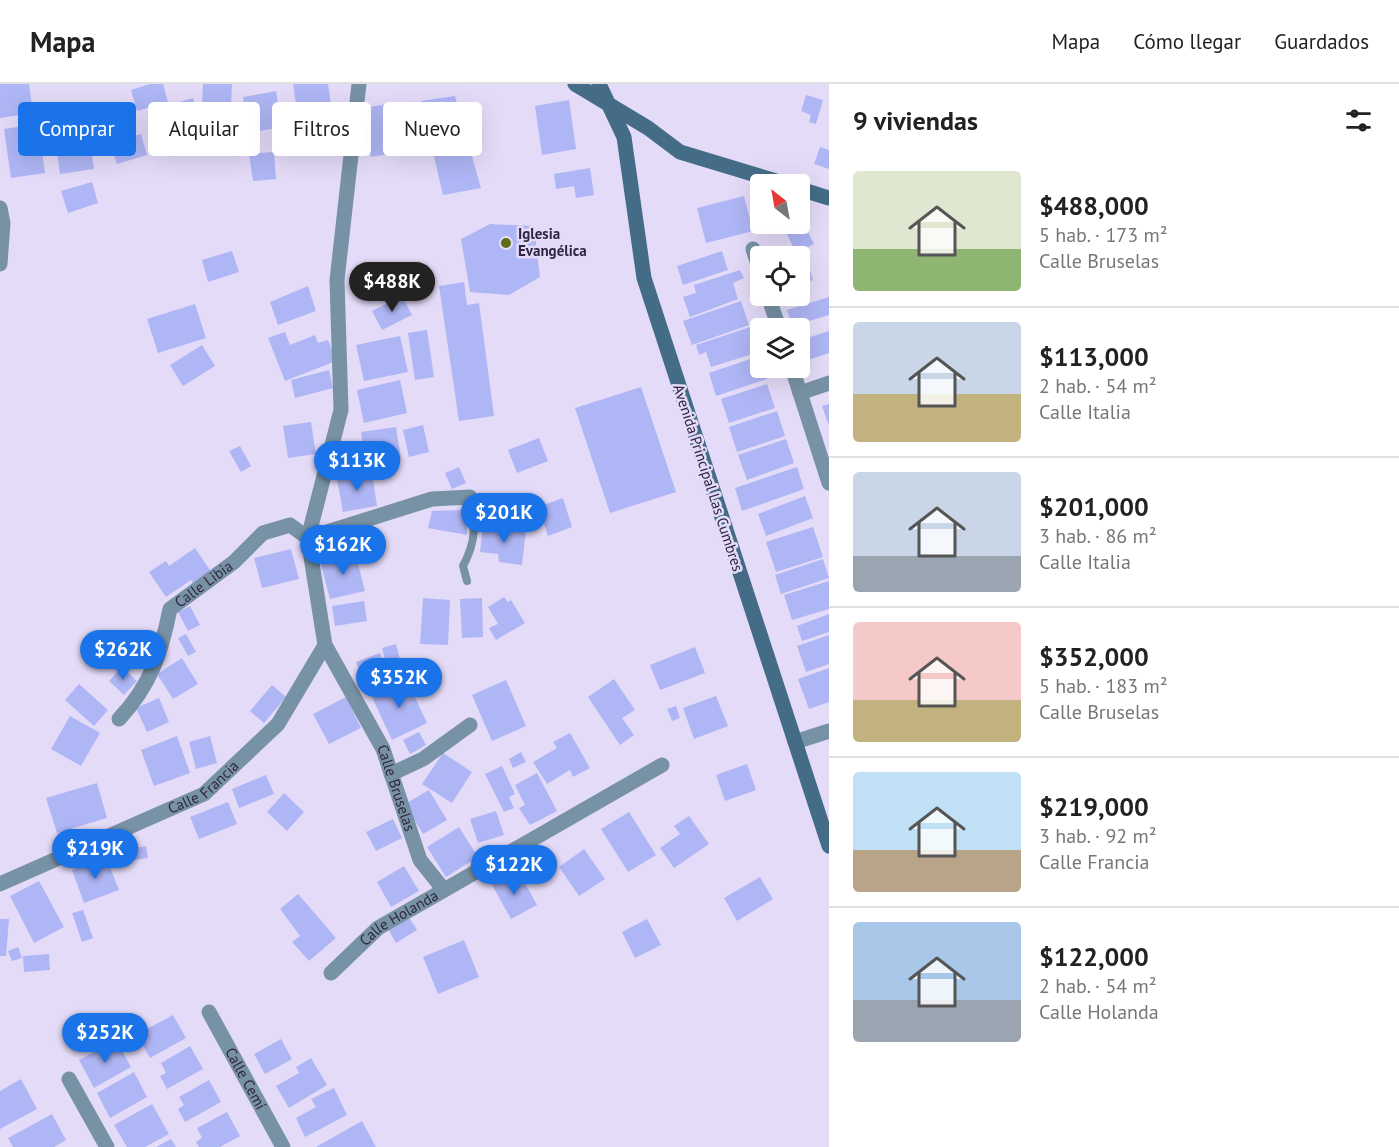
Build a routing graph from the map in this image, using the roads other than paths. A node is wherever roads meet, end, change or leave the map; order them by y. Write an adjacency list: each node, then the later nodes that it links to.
1 (359, 84): 15 (street, Calle Bruselas)
2 (575, 84): 4 (street)
3 (598, 84): 4 (street)
4 (611, 105): 5 (street); 21 (street, Avenida Principal Las Cumbres)
5 (753, 174)
6 (810, 192): 7 (street)
7 (829, 198)
8 (0, 208): 9 (street)
9 (0, 264)
10 (795, 378): 12 (street)
11 (829, 383): 12 (street)
12 (800, 393): 13 (street)
13 (829, 483)
14 (470, 497): 15 (street); 16 (lane)
15 (308, 538): 17 (street, Calle Bruselas); 18 (street, Calle Libia)
16 (467, 581)
17 (325, 645): 23 (street, Calle Bruselas); 25 (street, Calle Francia)
18 (119, 719)
19 (470, 725): 23 (street)
20 (829, 731): 21 (street)
21 (795, 742): 24 (street, Avenida Principal Las Cumbres)
22 (662, 765): 26 (street, Calle Holanda)
23 (391, 774): 26 (street, Calle Bruselas)
24 (829, 846)
25 (0, 884)
26 (444, 890): 27 (street, Calle Holanda)
27 (331, 973)
28 (209, 1012): 31 (street, Calle Cemí)
29 (69, 1079): 30 (street)
30 (107, 1147)
31 (283, 1147)

